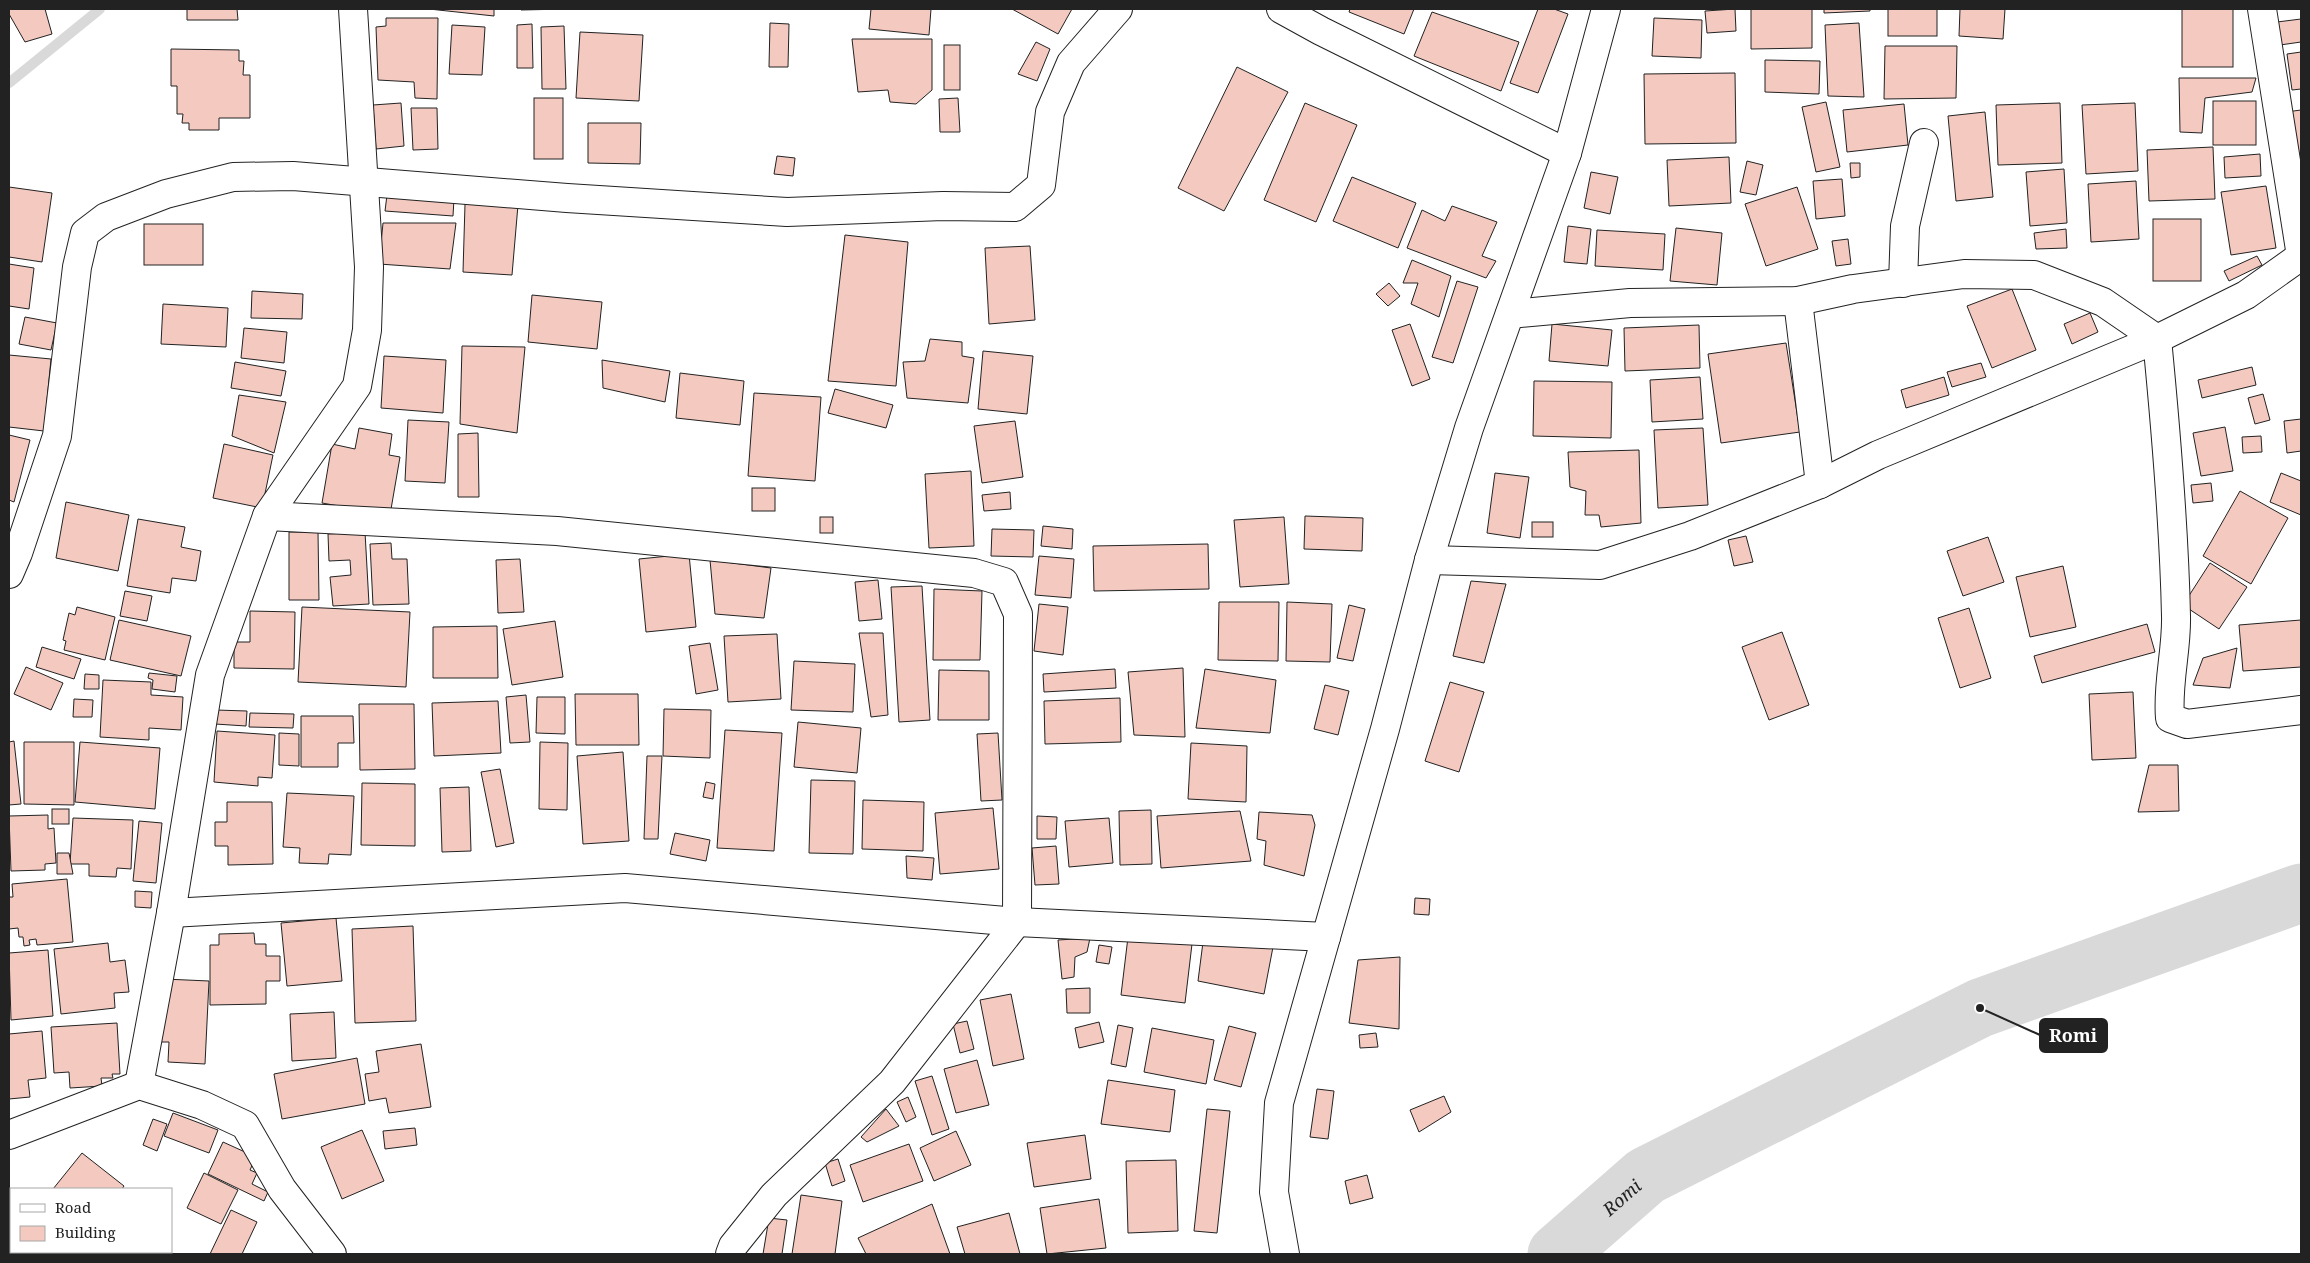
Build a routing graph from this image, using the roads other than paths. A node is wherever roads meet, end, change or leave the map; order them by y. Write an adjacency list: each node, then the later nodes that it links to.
1 (353, 9): 8 (street)
2 (1118, 9): 8 (street)
3 (1281, 9): 7 (street)
4 (1606, 9): 7 (street)
5 (2262, 9): 9 (street)
6 (1924, 143): 10 (street)
7 (1567, 153): 12 (street)
8 (364, 181): 15 (street); 17 (street)
9 (2301, 256): 13 (street)
10 (1902, 283): 11 (street); 13 (street)
11 (1798, 300): 12 (street); 14 (street)
12 (1510, 314): 16 (street)
13 (2157, 339): 14 (street); 18 (street)
14 (1820, 484): 16 (street)
15 (267, 516): 19 (street); 20 (street)
16 (1429, 560): 21 (street)
17 (9, 574)
18 (2301, 710)
19 (171, 914): 20 (street); 22 (street)
20 (1017, 922): 21 (street); 25 (street)
21 (1326, 937): 26 (street)
22 (139, 1086): 23 (street); 24 (street)
23 (9, 1135)
24 (332, 1254)
25 (730, 1254)
26 (1285, 1254)

